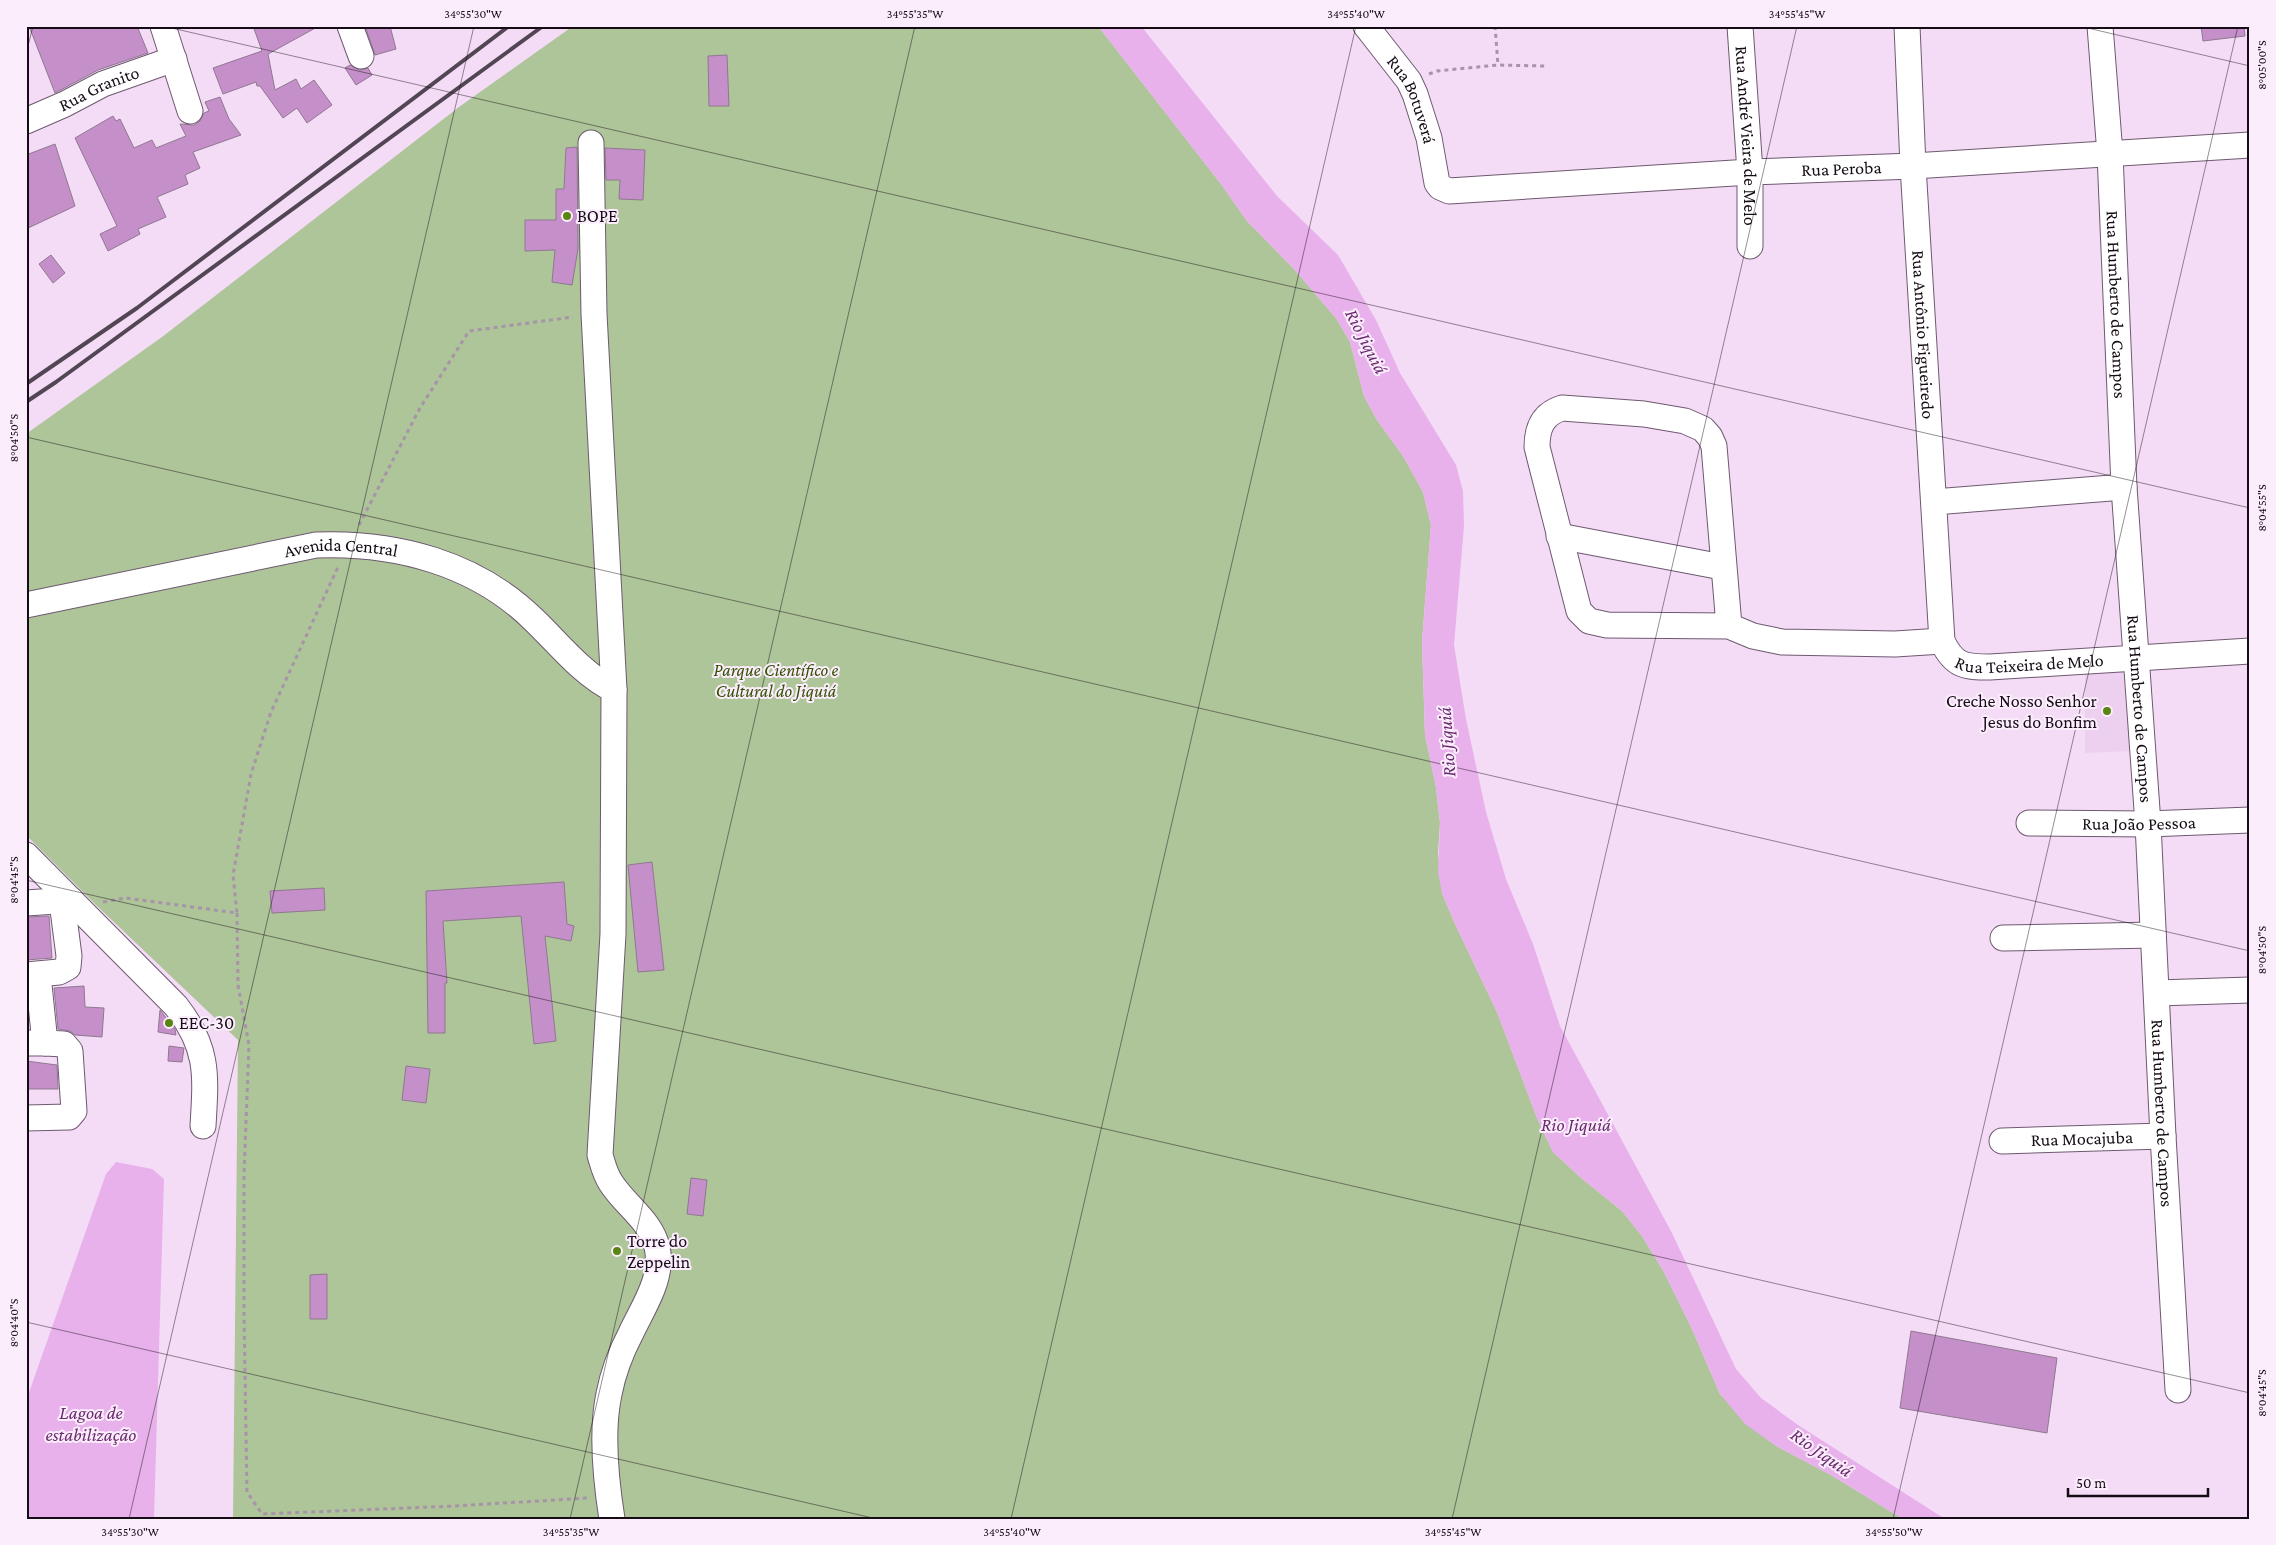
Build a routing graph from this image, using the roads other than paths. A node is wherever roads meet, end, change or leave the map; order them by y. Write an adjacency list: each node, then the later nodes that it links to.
1 (163, 26): 8 (street)
2 (350, 26): 7 (street)
3 (1366, 26): 16 (street, Rua Botuverá)
4 (1740, 26): 15 (street, Rua André Vieira de Melo)
5 (1907, 26): 14 (street, Rua Antônio Figueiredo)
6 (2100, 26): 13 (street, Rua Humberto de Campos)
7 (361, 56)
8 (174, 59): 9 (street); 10 (street, Rua Granito)
9 (190, 111)
10 (26, 121)
11 (591, 143): 27 (street)
12 (2250, 145): 13 (street, Rua Peroba)
13 (2110, 154): 14 (street, Rua Peroba); 18 (street, Rua Humberto de Campos)
14 (1913, 166): 15 (street, Rua Peroba); 19 (street, Rua Antônio Figueiredo)
15 (1750, 172): 16 (street, Rua Peroba); 17 (street, Rua André Vieira de Melo)
16 (1437, 183)
17 (1750, 246)
18 (2124, 487): 19 (street); 26 (street, Rua Humberto de Campos)
19 (1934, 502): 24 (street, Rua Antônio Figueiredo)
20 (1559, 536): 21 (street); 21 (street); 23 (street)
21 (1722, 568): 23 (street)
22 (26, 605): 27 (street, Avenida Central)
23 (1729, 626): 24 (street)
24 (1942, 641): 26 (street, Rua Teixeira de Melo)
25 (2250, 651): 26 (street, Rua Teixeira de Melo)
26 (2136, 658): 30 (street, Rua Humberto de Campos)
27 (614, 690): 45 (street)
28 (2250, 820): 30 (street, Rua João Pessoa)
29 (2029, 823): 30 (street, Rua João Pessoa)
30 (2148, 824): 34 (street, Rua Humberto de Campos)
31 (26, 855): 33 (street)
32 (26, 903): 33 (street)
33 (76, 908): 36 (street); 41 (street)
34 (2153, 935): 35 (street); 38 (street, Rua Humberto de Campos)
35 (2003, 938)
36 (32, 975): 39 (street)
37 (2250, 990): 38 (street)
38 (2157, 993): 42 (street, Rua Humberto de Campos)
39 (36, 1043): 40 (street)
40 (26, 1118)
41 (203, 1126)
42 (2163, 1136): 43 (street, Rua Mocajuba); 44 (street, Rua Humberto de Campos)
43 (2002, 1141)
44 (2178, 1390)
45 (610, 1508)

